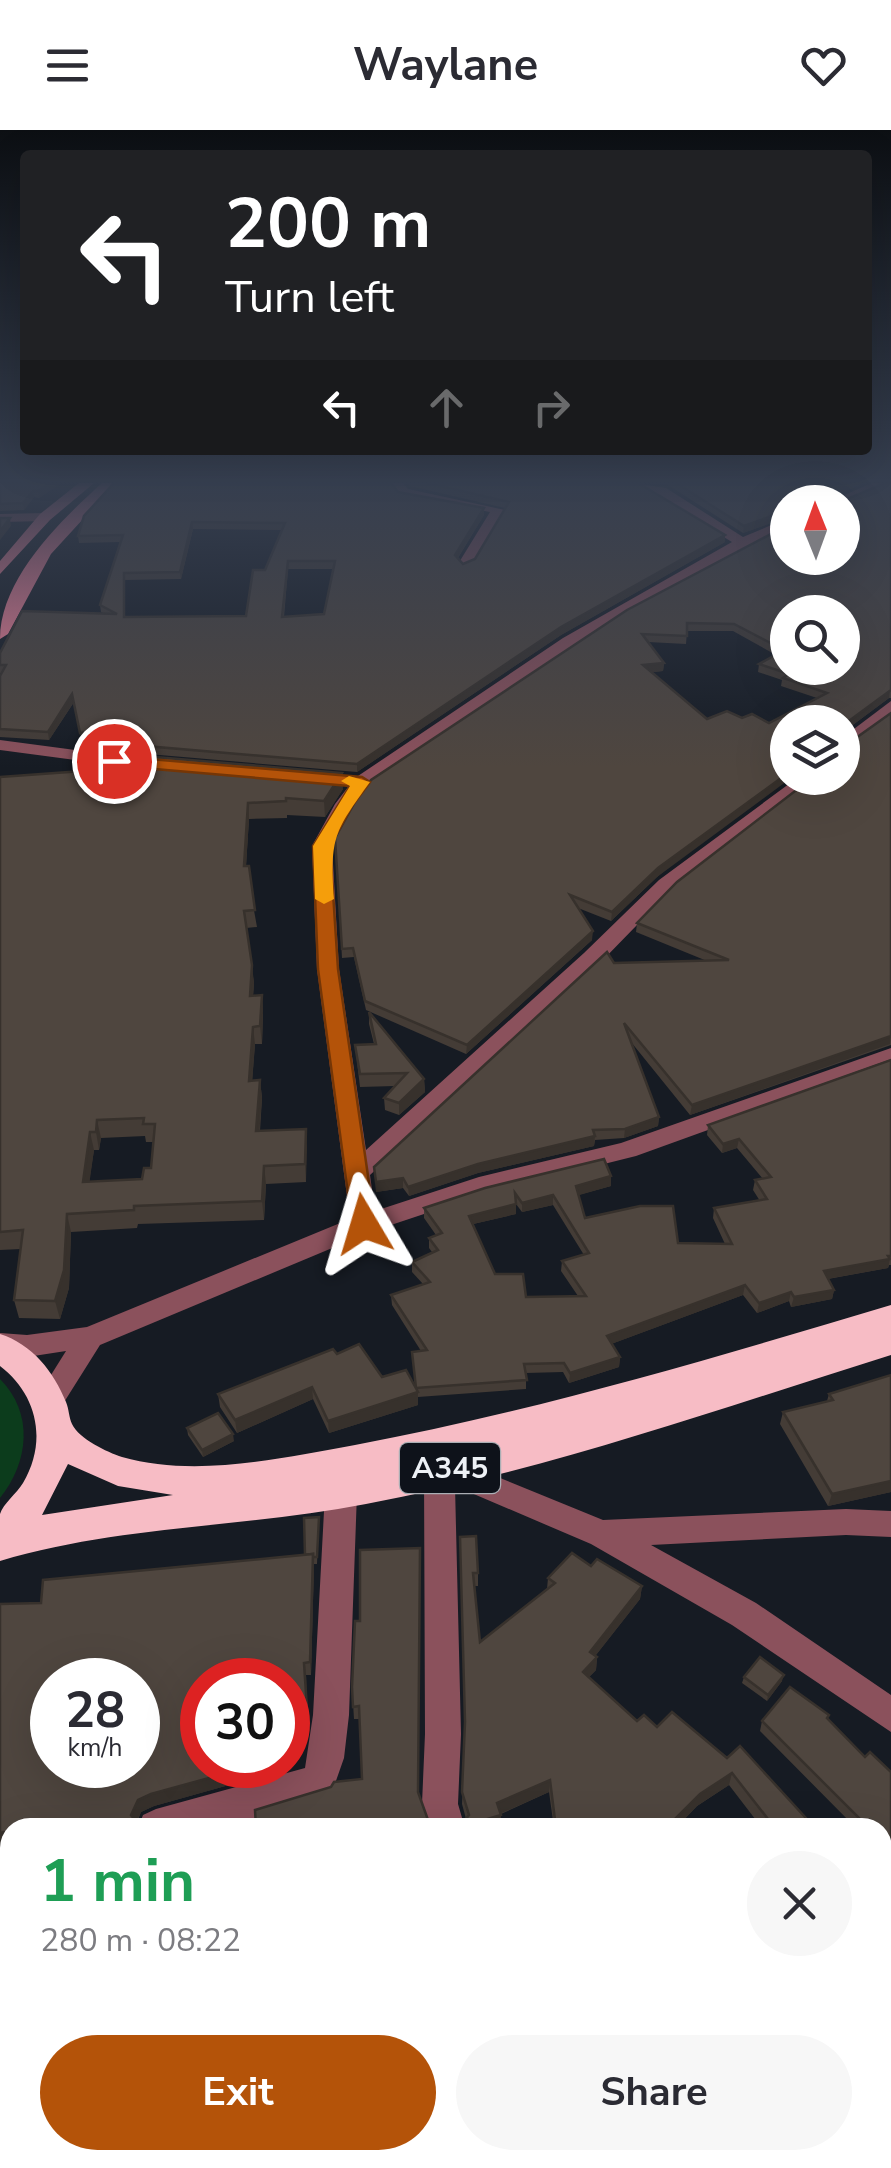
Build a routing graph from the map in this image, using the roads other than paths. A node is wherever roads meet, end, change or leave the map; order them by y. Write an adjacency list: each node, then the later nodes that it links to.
1 (26, 578): 3 (main road)
2 (674, 578): 10 (street)
3 (0, 634)
4 (891, 706): 5 (street)
5 (860, 733)
6 (0, 745): 7 (street)
7 (151, 764)
8 (785, 795): 10 (street)
9 (891, 1055): 11 (street)
10 (357, 1172): 11 (street)
11 (364, 1224): 13 (street)
12 (891, 1318): 16 (highway, A345)
13 (90, 1337): 15 (street); 16 (street)
14 (891, 1342): 17 (highway, A345)
15 (0, 1346): 16 (highway, A345)
16 (54, 1414): 21 (highway, A345)
17 (442, 1470): 18 (highway, A345); 20 (street); 24 (street)
18 (341, 1494): 21 (highway, A345); 23 (street)
19 (891, 1524): 20 (street)
20 (602, 1534): 22 (street)
21 (0, 1541)
22 (891, 1715)
23 (191, 1818)
24 (445, 1818)

